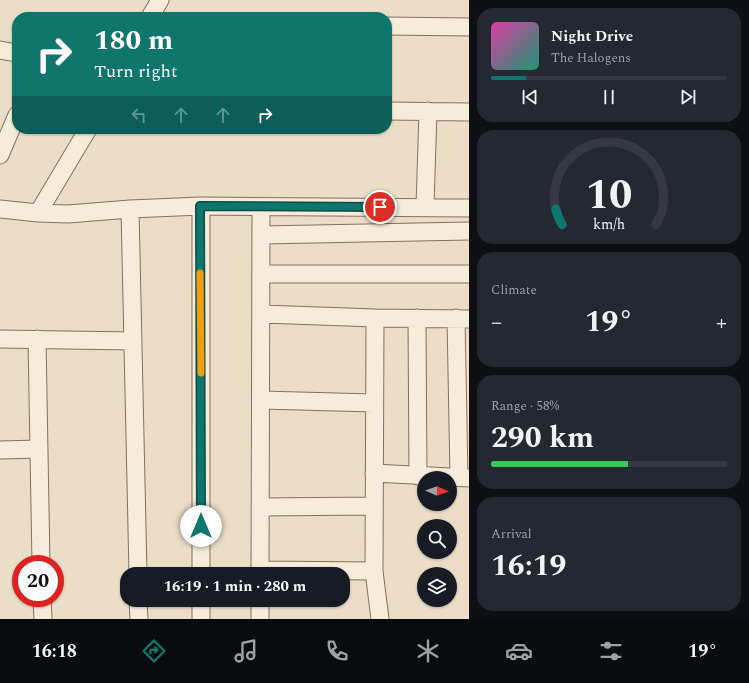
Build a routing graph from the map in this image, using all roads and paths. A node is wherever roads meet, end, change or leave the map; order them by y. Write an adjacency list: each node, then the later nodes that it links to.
1 (160, 0): 2 (street)
2 (153, 12)
3 (392, 26): 4 (street)
4 (469, 26)
5 (0, 50): 6 (street)
6 (12, 52)
7 (392, 111): 8 (street)
8 (428, 111): 9 (street); 14 (street)
9 (469, 112)
10 (12, 127): 12 (street)
11 (85, 134): 19 (street)
12 (0, 155)
13 (200, 206): 15 (street); 16 (street); 43 (street)
14 (425, 206): 16 (street); 17 (street)
15 (130, 208): 19 (street); 30 (street)
16 (261, 208): 21 (street)
17 (469, 208)
18 (0, 209): 19 (street)
19 (38, 213)
20 (469, 230): 21 (street)
21 (262, 235): 22 (street)
22 (262, 274): 23 (street); 24 (street)
23 (469, 274)
24 (262, 314): 25 (street); 31 (street)
25 (376, 318): 26 (street); 32 (street)
26 (417, 318): 27 (street); 35 (street)
27 (462, 318): 38 (street)
28 (0, 339): 29 (street)
29 (37, 339): 30 (street); 33 (street)
30 (132, 341): 42 (street)
31 (261, 400): 32 (street); 40 (street)
32 (374, 403): 36 (street)
33 (39, 449): 34 (street); 41 (street)
34 (0, 450)
35 (418, 471)
36 (374, 473): 37 (street); 39 (street)
37 (417, 476)
38 (464, 477)
39 (374, 506): 40 (street); 46 (street)
40 (260, 507): 44 (street)
41 (42, 555)
42 (138, 567)
43 (201, 567)
44 (260, 567)
45 (350, 571): 46 (street)
46 (374, 571): 55 (street)
47 (42, 607): 51 (street)
48 (138, 607): 52 (street)
49 (201, 607): 53 (street)
50 (260, 607): 54 (street)
51 (43, 619)
52 (139, 619)
53 (201, 619)
54 (260, 619)
55 (380, 619)

